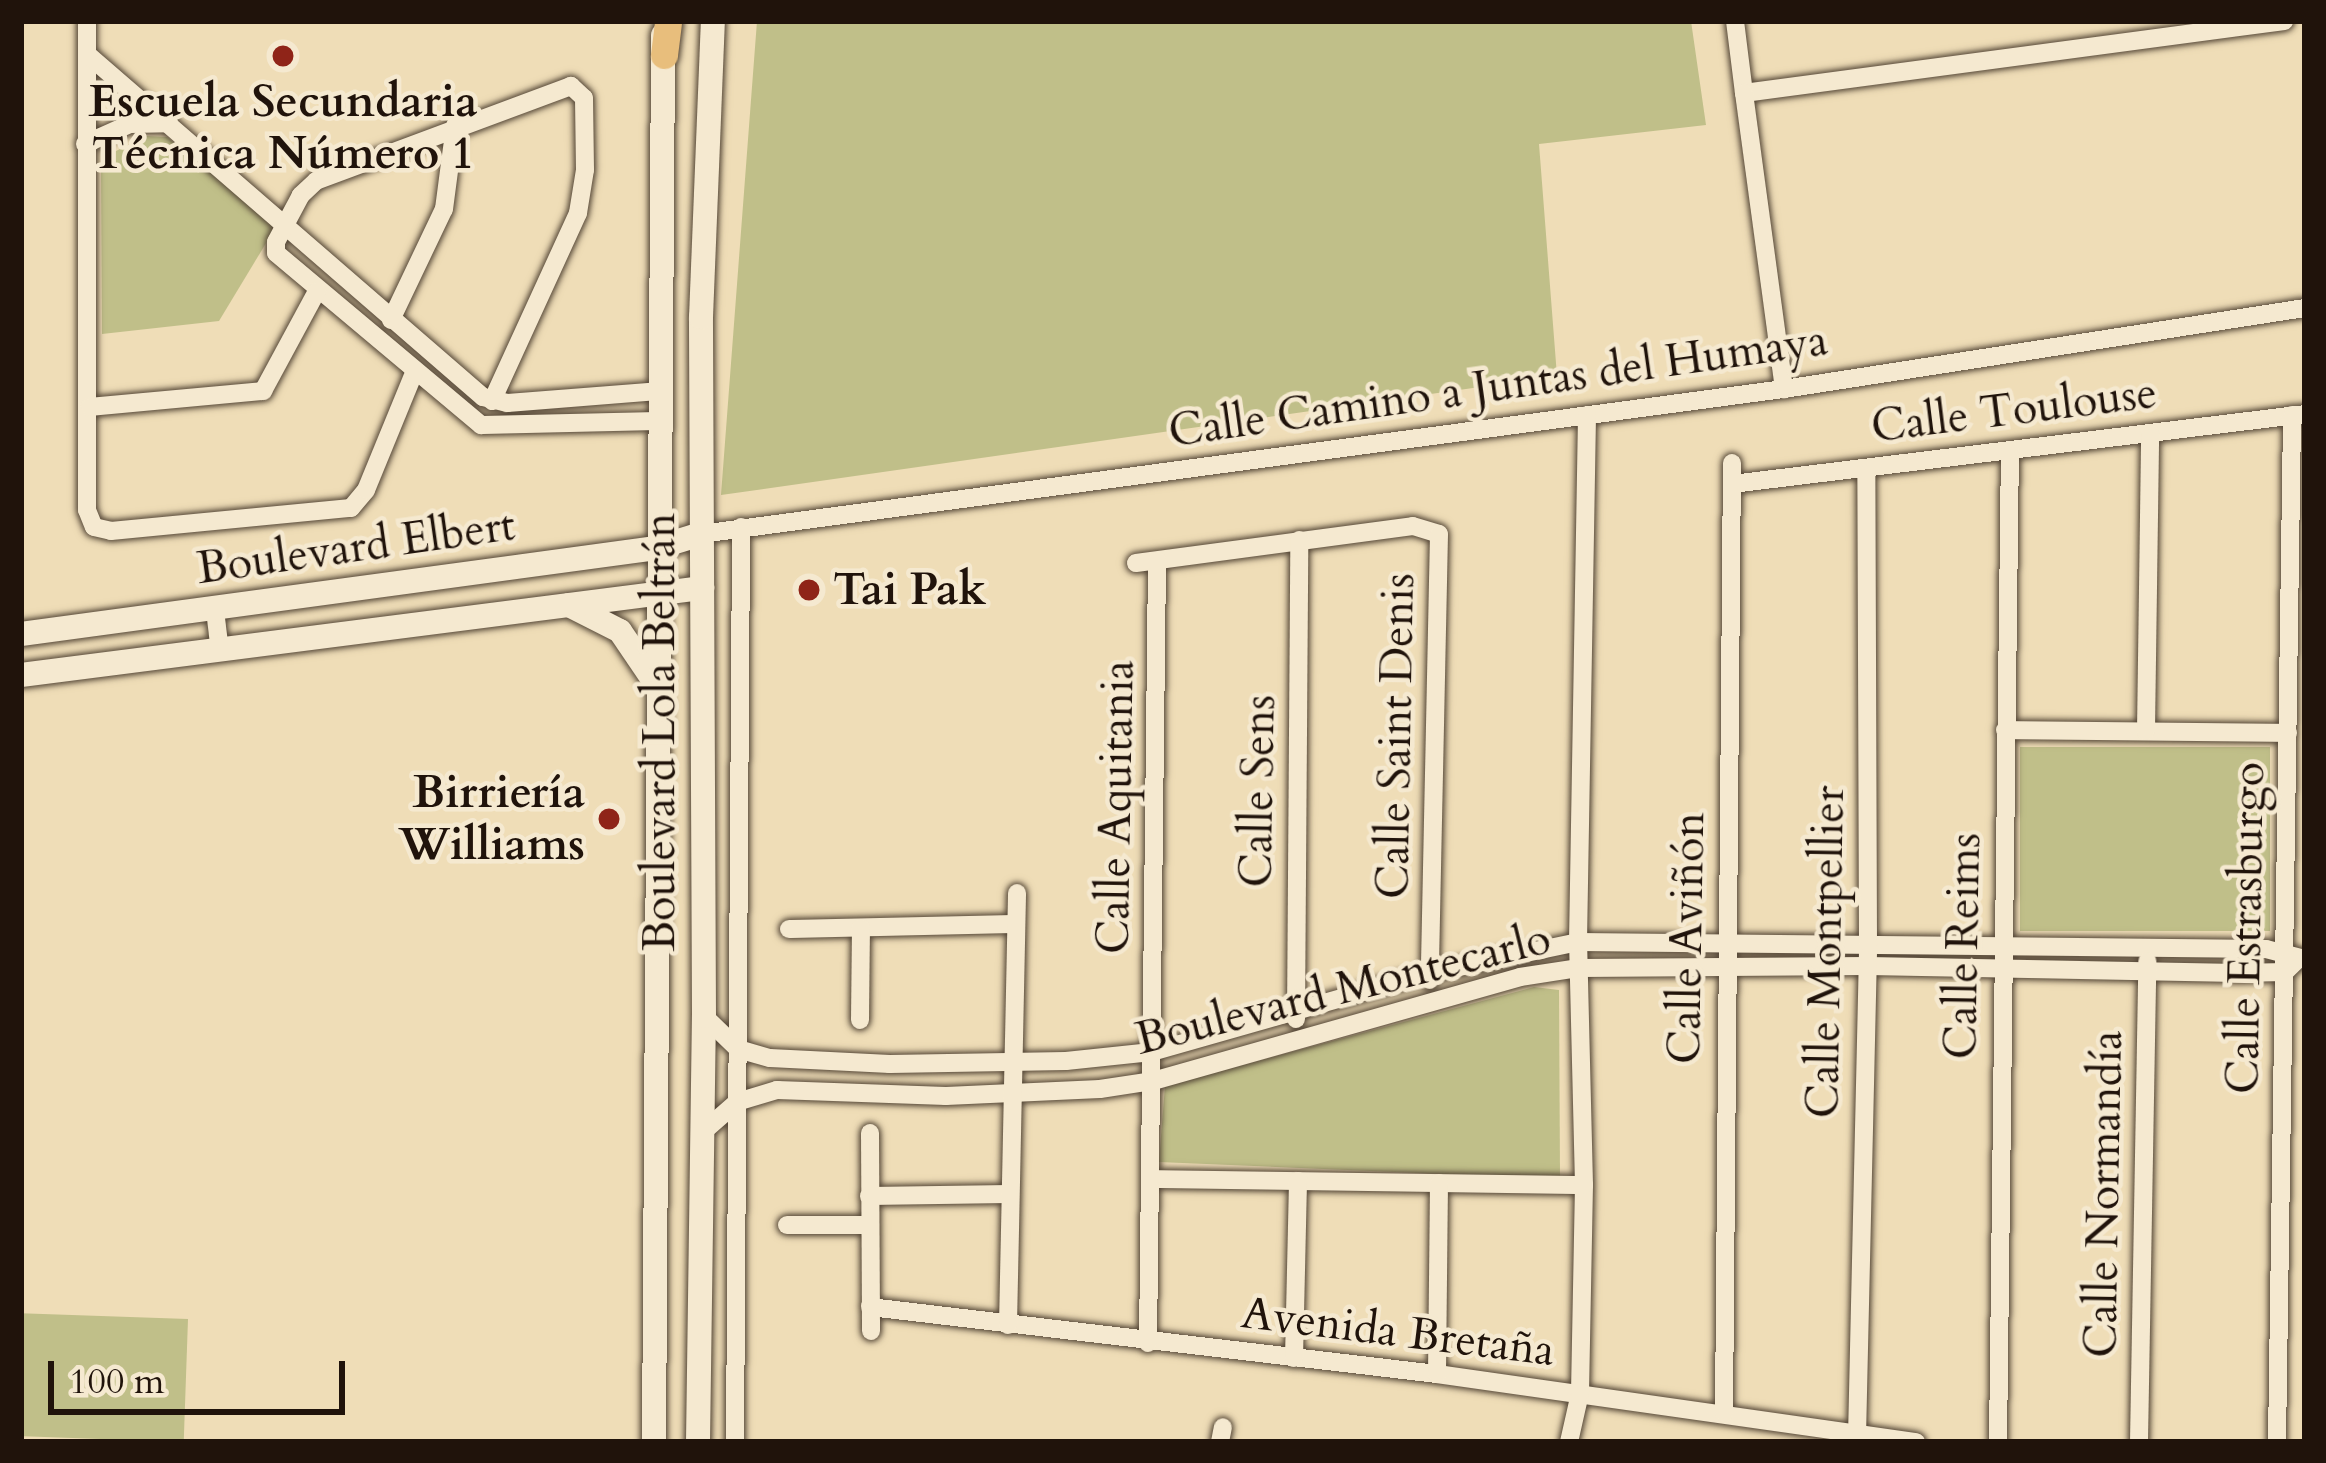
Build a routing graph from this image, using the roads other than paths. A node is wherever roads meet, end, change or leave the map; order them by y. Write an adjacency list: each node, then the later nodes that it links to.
1 (87, 21): 6 (street)
2 (665, 21): 7 (main road)
3 (713, 21): 29 (main road, Boulevard Lola Beltrán)
4 (1735, 21): 8 (street)
5 (2284, 21): 8 (street)
6 (87, 54): 9 (street); 11 (street)
7 (664, 55): 18 (main road, Boulevard Lola Beltrán)
8 (1744, 93): 17 (street)
9 (169, 123): 11 (street); 12 (street)
10 (455, 126): 12 (street); 15 (street); 19 (street)
11 (85, 144): 20 (street)
12 (285, 226): 13 (street); 15 (street)
13 (316, 291): 16 (street); 20 (street)
14 (2305, 308): 17 (street, Calle Camino a Juntas del Humaya)
15 (391, 320): 19 (street)
16 (414, 374): 20 (street); 23 (street)
17 (1784, 389): 22 (street, Calle Camino a Juntas del Humaya)
18 (659, 391): 19 (street); 23 (main road, Boulevard Lola Beltrán)
19 (492, 401)
20 (89, 407)
21 (2298, 414): 24 (street, Calle Toulouse); 44 (street, Calle Estrasburgo)
22 (1587, 415): 28 (street, Calle Camino a Juntas del Humaya); 51 (street)
23 (659, 421): 31 (main road, Boulevard Lola Beltrán)
24 (2150, 433): 25 (street, Calle Toulouse); 43 (street)
25 (2010, 450): 26 (street, Calle Toulouse); 42 (street, Calle Reims)
26 (1866, 468): 27 (street, Calle Toulouse); 52 (street, Calle Montpellier)
27 (1732, 474): 50 (street, Calle Aviñón)
28 (741, 526): 29 (street, Calle Camino a Juntas del Humaya); 67 (street)
29 (700, 534): 31 (main road, Boulevard Elbert); 34 (main road, Boulevard Lola Beltrán)
30 (1299, 540): 32 (street); 61 (street, Calle Saint Denis); 63 (street, Calle Sens)
31 (656, 548): 35 (main road, Boulevard Lola Beltrán); 37 (main road, Boulevard Elbert)
32 (1157, 561): 33 (street); 68 (street, Calle Aquitania)
33 (1136, 563)
34 (702, 588): 35 (main road, Boulevard Elbert); 64 (main road, Boulevard Lola Beltrán)
35 (656, 594): 36 (main road, Boulevard Elbert); 41 (main road, Boulevard Lola Beltrán)
36 (567, 604): 39 (main road, Boulevard Elbert); 41 (main road)
37 (214, 610): 38 (main road, Boulevard Elbert); 39 (street)
38 (21, 634)
39 (220, 652): 40 (main road, Boulevard Elbert)
40 (21, 675)
41 (657, 686): 94 (main road, Boulevard Lola Beltrán)
42 (2005, 730): 43 (street); 53 (street, Calle Reims)
43 (2146, 731): 44 (street)
44 (2288, 733): 45 (street, Calle Estrasburgo)
45 (2296, 818): 55 (street, Calle Estrasburgo)
46 (1016, 893): 47 (street)
47 (1015, 924): 48 (street); 70 (street)
48 (861, 928): 49 (street); 65 (street)
49 (789, 929)
50 (1725, 941): 51 (street, Boulevard Montecarlo); 52 (street, Boulevard Montecarlo); 56 (street, Calle Aviñón)
51 (1578, 942): 58 (street); 61 (street, Boulevard Montecarlo)
52 (1868, 943): 53 (street, Boulevard Montecarlo); 57 (street, Calle Montpellier)
53 (2002, 945): 54 (street, Boulevard Montecarlo); 59 (street, Calle Reims)
54 (2147, 947): 55 (street, Boulevard Montecarlo); 60 (street, Calle Normandía)
55 (2293, 960): 60 (street, Boulevard Montecarlo); 101 (street, Calle Estrasburgo)
56 (1724, 965): 57 (street, Boulevard Montecarlo); 58 (street, Boulevard Montecarlo); 92 (street, Calle Aviñón)
57 (1868, 966): 59 (street, Boulevard Montecarlo); 93 (street, Calle Montpellier)
58 (1579, 968): 62 (street, Boulevard Montecarlo); 80 (street)
59 (2002, 969): 60 (street, Boulevard Montecarlo); 99 (street, Calle Reims)
60 (2147, 970): 100 (street, Calle Normandía)
61 (1430, 973): 62 (street, Calle Saint Denis); 63 (street, Boulevard Montecarlo)
62 (1430, 1003): 66 (street, Boulevard Montecarlo)
63 (1295, 1013): 66 (street, Calle Sens); 68 (street, Boulevard Montecarlo)
64 (704, 1016): 67 (street); 75 (main road, Boulevard Lola Beltrán)
65 (860, 1020)
66 (1298, 1042): 71 (street, Boulevard Montecarlo)
67 (738, 1049): 69 (street, Boulevard Montecarlo); 74 (street)
68 (1152, 1052): 70 (street, Boulevard Montecarlo); 71 (street, Calle Aquitania)
69 (819, 1062): 70 (street, Boulevard Montecarlo); 73 (street)
70 (1011, 1062): 72 (street)
71 (1153, 1081): 72 (street, Boulevard Montecarlo); 77 (street, Calle Aquitania)
72 (1011, 1093): 73 (street, Boulevard Montecarlo); 81 (street)
73 (825, 1094): 74 (street, Boulevard Montecarlo)
74 (737, 1102): 75 (street); 96 (street)
75 (704, 1131): 95 (main road, Boulevard Lola Beltrán)
76 (870, 1133): 82 (street)
77 (1152, 1179): 78 (street); 88 (street, Calle Aquitania)
78 (1298, 1181): 79 (street); 89 (street)
79 (1439, 1183): 80 (street); 90 (street)
80 (1584, 1185): 91 (street)
81 (1009, 1194): 82 (street); 86 (street)
82 (869, 1196): 84 (street)
83 (787, 1225): 84 (street)
84 (870, 1225): 85 (street)
85 (870, 1307): 86 (street, Avenida Bretaña); 87 (street)
86 (1008, 1325): 88 (street, Avenida Bretaña)
87 (871, 1331)
88 (1148, 1343): 89 (street, Avenida Bretaña)
89 (1294, 1358): 90 (street, Avenida Bretaña)
90 (1437, 1374): 91 (street, Avenida Bretaña)
91 (1580, 1393): 92 (street, Avenida Bretaña); 97 (street)
92 (1724, 1413): 93 (street, Avenida Bretaña)
93 (1857, 1437): 98 (street, Avenida Bretaña)
94 (654, 1442)
95 (698, 1442)
96 (735, 1442)
97 (1569, 1442)
98 (1916, 1442)
99 (1998, 1442)
100 (2139, 1442)
101 (2277, 1442)

